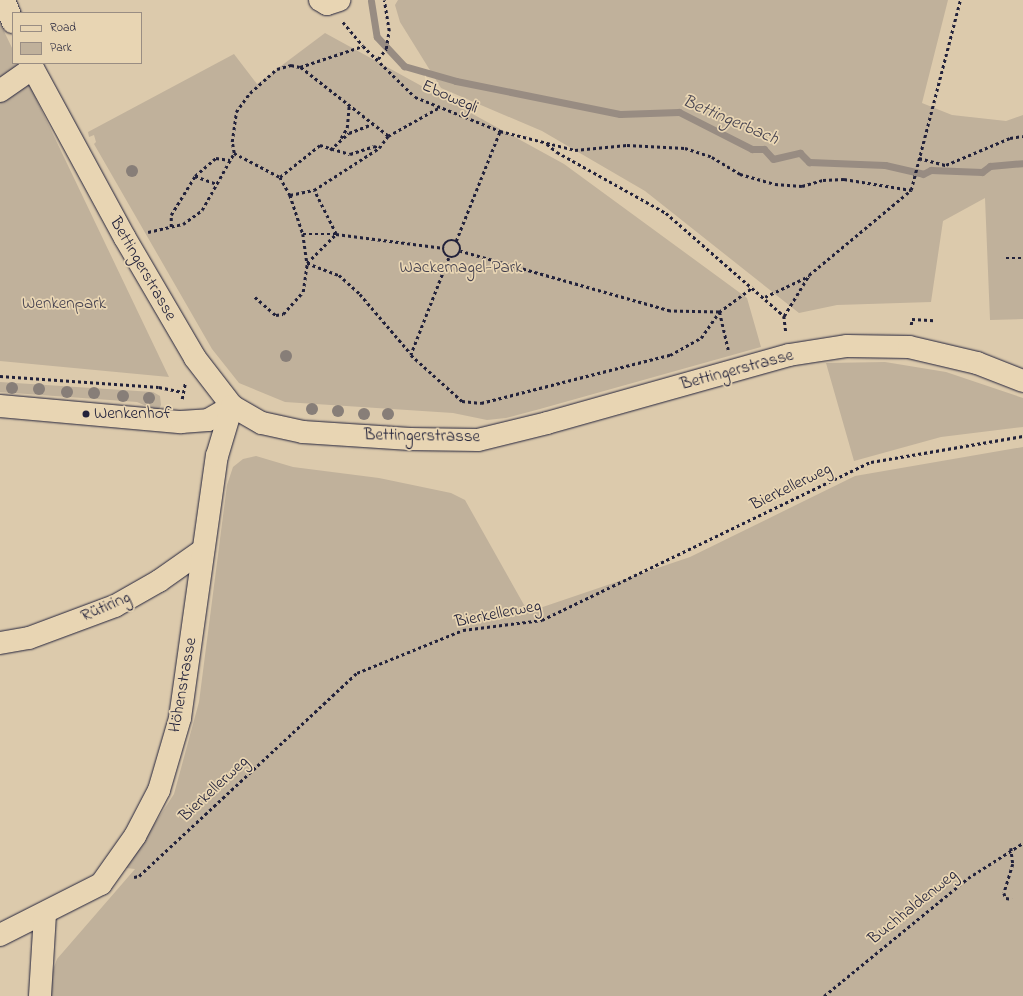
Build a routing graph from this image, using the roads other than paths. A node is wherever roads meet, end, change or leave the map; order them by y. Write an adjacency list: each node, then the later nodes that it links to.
1 (4, 0): 2 (street)
2 (12, 20)
3 (31, 66): 4 (street); 7 (street, Bettingerstrasse)
4 (0, 91)
5 (1023, 381): 7 (street, Bettingerstrasse)
6 (0, 406): 7 (street)
7 (232, 406): 8 (street, Höhenstrasse)
8 (203, 550): 9 (street, Rütiring); 10 (street, Höhenstrasse)
9 (0, 643)
10 (46, 914): 11 (street, Höhenstrasse); 12 (street)
11 (0, 935)
12 (40, 996)

